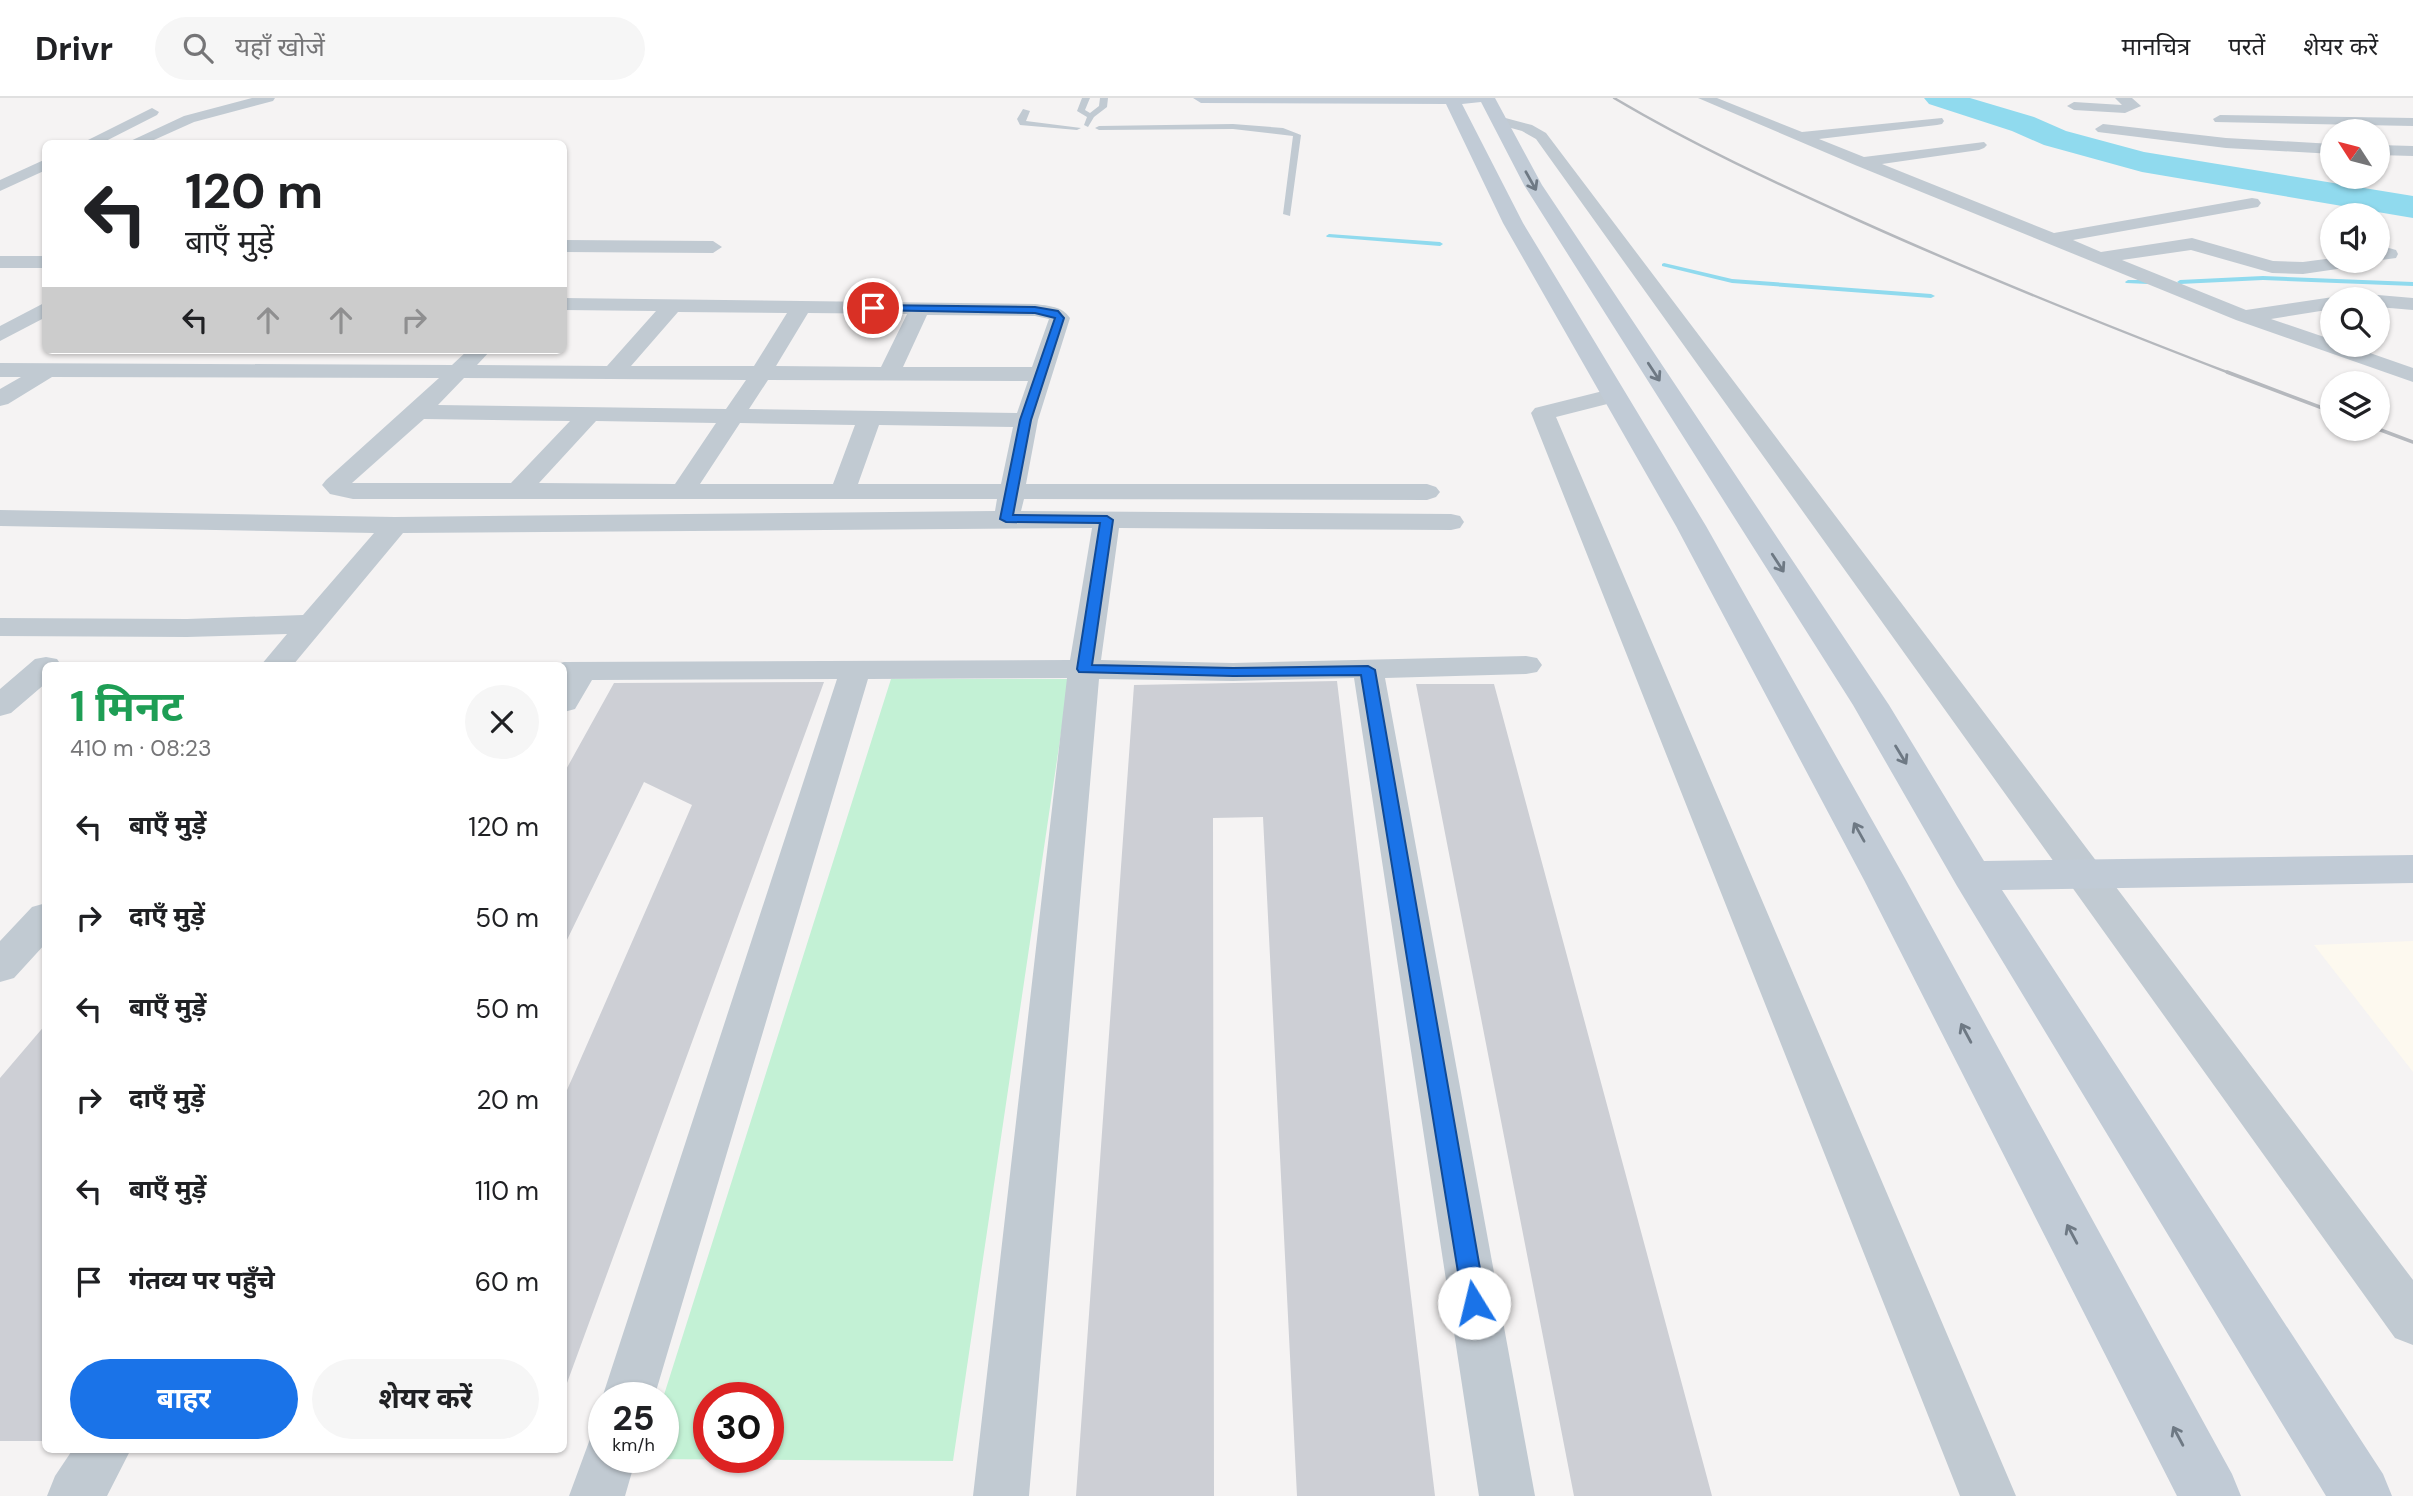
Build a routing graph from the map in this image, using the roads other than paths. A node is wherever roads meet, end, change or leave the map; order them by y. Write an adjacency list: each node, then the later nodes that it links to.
1 (268, 98): 25 (street)
2 (1086, 98): 15 (lane)
3 (1104, 98): 15 (lane)
4 (1200, 98): 8 (main road)
5 (1744, 98): 7 (street)
6 (2122, 98): 11 (street)
7 (1708, 99): 23 (street)
8 (1475, 103): 70 (main road); 102 (street); 103 (main road, one-way to 103)
9 (169, 104): 24 (street)
10 (2294, 104): 14 (street)
11 (2074, 106)
12 (1026, 111): 20 (lane)
13 (2220, 119): 17 (street)
14 (2322, 119)
15 (1089, 121): 20 (lane); 21 (lane)
16 (1937, 121): 23 (street)
17 (2320, 121)
18 (2390, 123): 19 (street)
19 (2409, 124)
20 (1077, 128): 21 (lane)
21 (1099, 128): 38 (lane)
22 (2103, 129): 27 (street)
23 (1799, 137): 30 (street)
24 (95, 140)
25 (140, 140)
26 (1979, 145): 30 (street)
27 (2320, 148)
28 (2390, 150): 29 (street)
29 (2413, 151)
30 (1861, 162): 33 (street)
31 (42, 166): 35 (street)
32 (1930, 169): 33 (street)
33 (1893, 175): 40 (street)
34 (42, 185): 37 (street)
35 (0, 186)
36 (2252, 203): 41 (street)
37 (0, 204)
38 (1287, 214)
39 (2047, 215): 40 (street)
40 (2008, 221): 41 (street)
41 (2050, 239): 44 (street)
42 (567, 246): 43 (street)
43 (713, 247)
44 (2099, 258): 47 (street); 56 (street)
45 (42, 262): 46 (street)
46 (2, 263)
47 (2320, 266)
48 (2390, 302): 50 (street)
49 (567, 304): 52 (street)
50 (2413, 304)
51 (2320, 305): 56 (street)
52 (672, 306): 53 (street); 65 (street)
53 (801, 307): 54 (street); 66 (street)
54 (920, 308): 67 (street); 68 (street)
55 (42, 310): 57 (street)
56 (2243, 316): 69 (street)
57 (0, 335)
58 (309, 354): 63 (street)
59 (476, 354): 64 (street)
60 (78, 360): 62 (street); 63 (street); 74 (street)
61 (0, 370): 62 (street)
62 (48, 370): 71 (street)
63 (287, 370): 64 (street)
64 (457, 371): 65 (street); 72 (street)
65 (613, 372): 66 (street)
66 (762, 372): 67 (street); 75 (street)
67 (889, 373): 68 (street)
68 (1040, 374): 77 (street)
69 (2413, 375)
70 (1615, 394): 114 (street); 115 (main road, one-way to 70)
71 (0, 399)
72 (418, 412): 73 (street); 80 (street)
73 (590, 414): 75 (street); 80 (street)
74 (0, 416)
75 (733, 416): 76 (street); 81 (street)
76 (870, 418): 77 (street); 78 (street)
77 (1026, 420): 79 (street)
78 (843, 490): 79 (street); 81 (street)
79 (1013, 490): 82 (street); 84 (street)
80 (518, 491): 81 (street)
81 (682, 491)
82 (1427, 492)
83 (0, 518): 87 (street)
84 (1006, 519): 85 (street); 87 (street)
85 (1107, 520): 86 (street); 95 (street)
86 (1451, 522)
87 (394, 525): 88 (street)
88 (313, 624): 90 (street); 92 (street)
89 (0, 627): 90 (street)
90 (90, 627): 91 (street)
91 (49, 662)
92 (280, 662)
93 (1526, 665): 96 (street)
94 (42, 669): 100 (street)
95 (1084, 669): 96 (street); 98 (street); 112 (street)
96 (1368, 670): 113 (street)
97 (573, 671): 98 (street); 99 (street)
98 (855, 671): 107 (street)
99 (567, 692)
100 (0, 706)
101 (2413, 869): 102 (main road)
102 (2085, 874): 103 (main road); 106 (street)
103 (1972, 876): 116 (main road)
104 (42, 921): 105 (street)
105 (0, 967)
106 (2413, 1321)
107 (633, 1382)
108 (102, 1453): 110 (street)
109 (604, 1473): 111 (street)
110 (75, 1496)
111 (597, 1496)
112 (1001, 1496)
113 (1507, 1496)
114 (1988, 1496)
115 (2210, 1496)
116 (2361, 1496)

